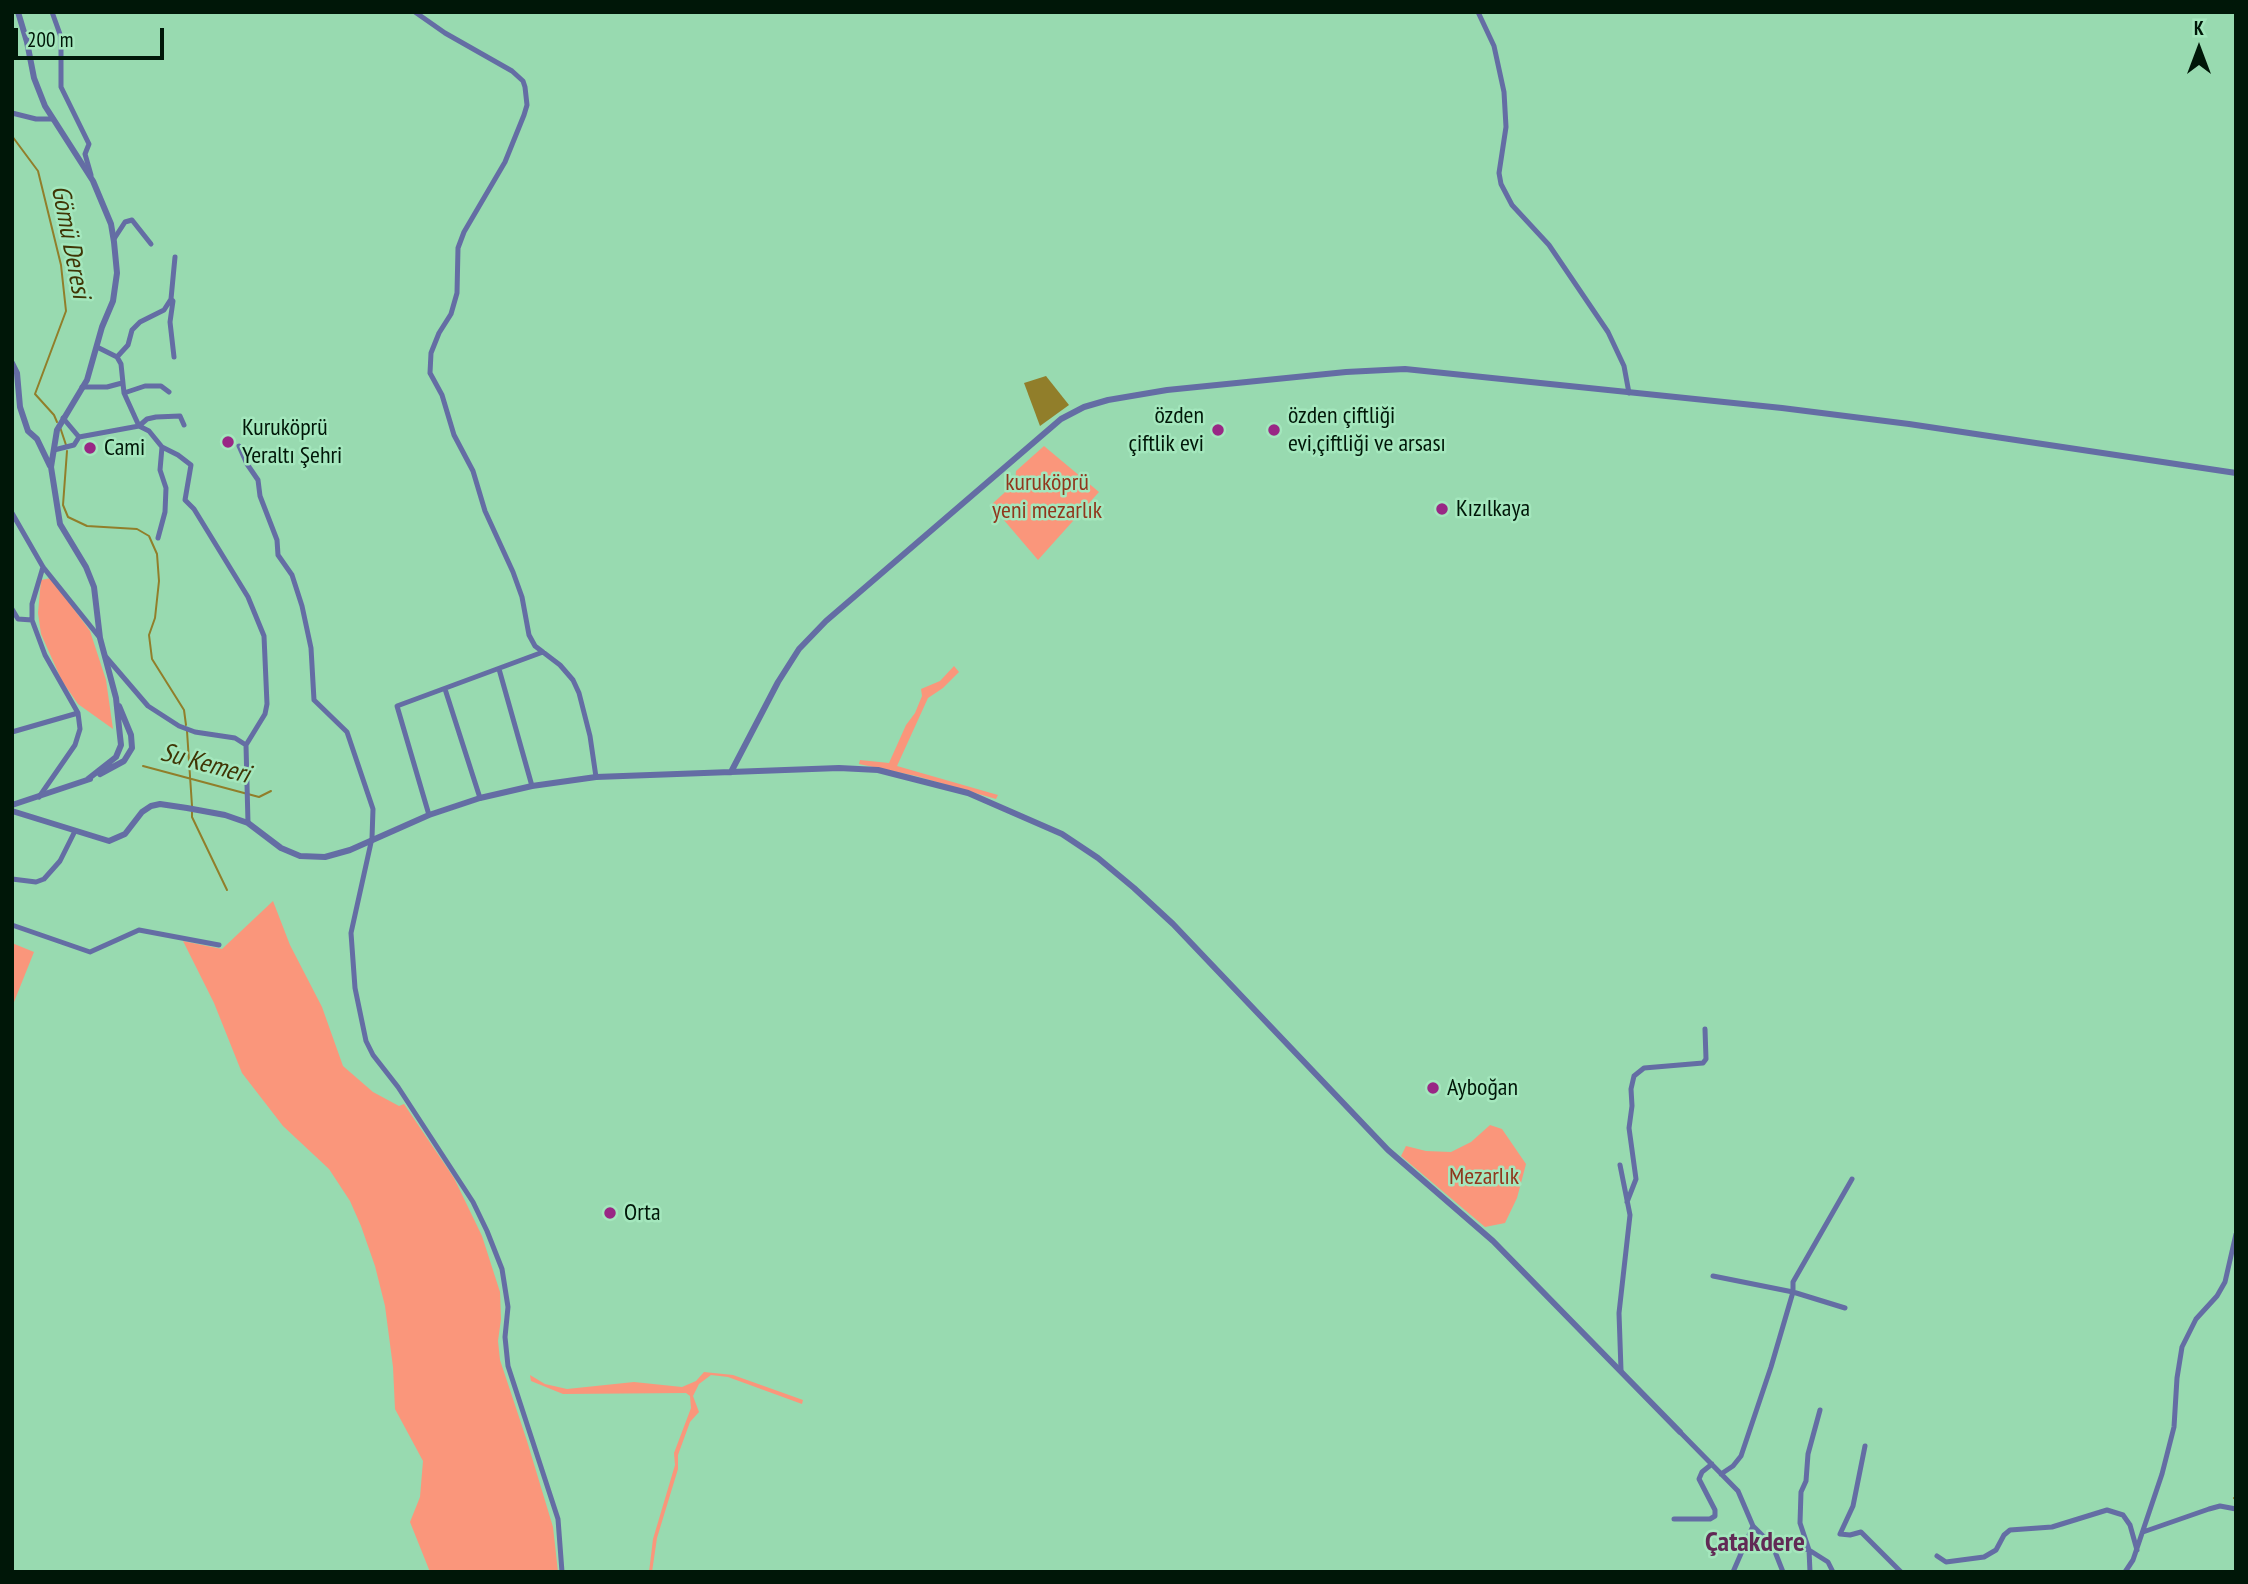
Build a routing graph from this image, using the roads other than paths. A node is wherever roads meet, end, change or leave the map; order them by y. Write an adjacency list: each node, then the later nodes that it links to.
1 (18, 12): 6 (street)
2 (52, 12): 9 (street)
3 (415, 12): 40 (street)
4 (1478, 12): 22 (street)
5 (12, 18): 6 (street)
6 (21, 20): 8 (street)
7 (12, 113): 8 (street)
8 (53, 120): 9 (street)
9 (93, 181): 10 (street)
10 (114, 239): 11 (street); 14 (street)
11 (151, 244)
12 (176, 257): 13 (street)
13 (171, 299): 15 (street); 16 (street)
14 (97, 347): 15 (street); 19 (street)
15 (117, 357): 18 (street)
16 (174, 357)
17 (12, 363): 24 (street)
18 (122, 383): 19 (street); 20 (street)
19 (82, 387): 25 (street)
20 (124, 393): 21 (street); 27 (street)
21 (169, 393)
22 (1629, 393): 33 (street); 48 (street)
23 (12, 404): 24 (street)
24 (20, 407): 32 (street)
25 (63, 417): 28 (street); 31 (street)
26 (184, 425): 27 (street)
27 (139, 426): 28 (street); 30 (street)
28 (79, 437): 31 (street)
29 (239, 446): 59 (street)
30 (162, 447): 35 (street); 47 (street)
31 (57, 449): 32 (street)
32 (51, 467): 39 (street)
33 (2236, 473)
34 (12, 513): 36 (street)
35 (158, 538)
36 (43, 568): 38 (street); 39 (street)
37 (12, 609): 38 (street)
38 (32, 620): 45 (street)
39 (100, 638): 41 (street)
40 (543, 652): 42 (street); 49 (street)
41 (106, 657): 44 (street); 47 (street)
42 (499, 668): 43 (street); 51 (street)
43 (446, 689): 53 (street); 56 (street)
44 (116, 698): 50 (street); 50 (street)
45 (78, 713): 46 (street); 52 (street)
46 (12, 732)
47 (246, 745): 57 (street)
48 (731, 772): 49 (street); 71 (street)
49 (596, 777): 51 (street)
50 (88, 779): 52 (street)
51 (532, 786): 53 (street)
52 (39, 797): 54 (street)
53 (480, 798): 56 (street)
54 (12, 805)
55 (12, 811): 58 (street)
56 (429, 815): 59 (street)
57 (248, 823): 58 (street); 59 (street)
58 (75, 831): 60 (street)
59 (372, 838): 86 (street)
60 (12, 879)
61 (12, 925): 62 (street)
62 (219, 945)
63 (1705, 1029): 66 (street)
64 (1620, 1165): 66 (street)
65 (1852, 1179): 69 (street)
66 (1627, 1202): 71 (street)
67 (2236, 1234): 80 (street)
68 (1713, 1276): 69 (street)
69 (1793, 1292): 70 (street); 76 (street)
70 (1845, 1308)
71 (1621, 1370): 73 (street)
72 (1820, 1410): 82 (street)
73 (1680, 1432): 75 (street)
74 (1865, 1446): 90 (street)
75 (1712, 1464): 76 (street); 78 (street)
76 (1721, 1474): 79 (street)
77 (2236, 1509): 80 (street)
78 (1674, 1519)
79 (1754, 1526): 81 (street); 85 (street)
80 (2143, 1532): 83 (street)
81 (1770, 1539): 82 (street); 87 (street)
82 (1809, 1550): 88 (street); 89 (street)
83 (2137, 1550): 84 (street); 91 (street)
84 (1937, 1556)
85 (1737, 1570)
86 (562, 1572)
87 (1783, 1572)
88 (1810, 1572)
89 (1833, 1572)
90 (1901, 1572)
91 (2125, 1572)

